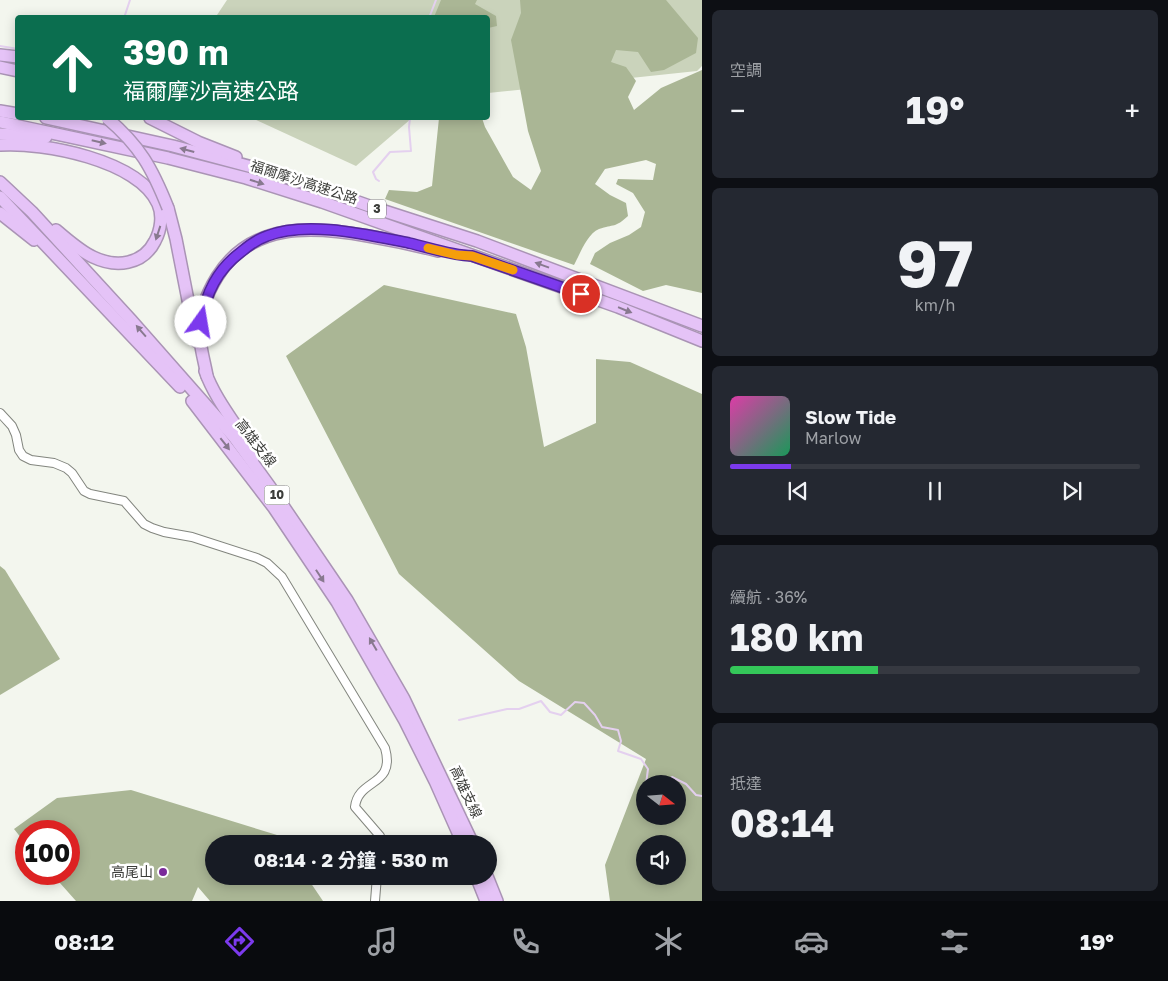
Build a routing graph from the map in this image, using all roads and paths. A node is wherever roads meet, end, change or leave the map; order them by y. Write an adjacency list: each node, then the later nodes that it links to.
1 (0, 55): 2 (highway)
2 (15, 57)
3 (0, 67): 4 (highway)
4 (15, 70)
5 (0, 111): 6 (highway)
6 (15, 114)
7 (55, 120): 14 (highway, 福爾摩沙高速公路 / 3, one-way to 7)
8 (109, 120): 23 (highway, bridge)
9 (154, 120): 14 (highway)
10 (0, 122): 12 (highway, 福爾摩沙高速公路 / 3)
11 (0, 134): 12 (highway)
12 (73, 136): 19 (highway, 福爾摩沙高速公路 / 3, one-way to 19)
13 (0, 145): 17 (highway, one-way to 17)
14 (282, 175): 21 (highway, 福爾摩沙高速公路 / 3, one-way to 14)
15 (0, 182): 16 (highway, 高雄支線 / 10)
16 (6, 197): 17 (highway, 高雄支線 / 10); 20 (highway, 高雄支線 / 10)
17 (32, 212): 25 (highway, 高雄支線 / 10, one-way to 17)
18 (0, 213): 20 (highway)
19 (472, 256): 22 (highway, 福爾摩沙高速公路 / 3, one-way to 22); 23 (highway)
20 (78, 278): 27 (highway, 高雄支線 / 10, one-way to 27)
21 (702, 326)
22 (702, 341)
23 (207, 376): 25 (highway)
24 (0, 413): 26 (street)
25 (273, 491): 28 (highway, 高雄支線 / 10, one-way to 25)
26 (379, 835)
27 (459, 835)
28 (469, 835)
29 (376, 885): 32 (street)
30 (480, 885): 33 (highway)
31 (491, 885): 34 (highway)
32 (375, 901)
33 (486, 901)
34 (497, 901)

